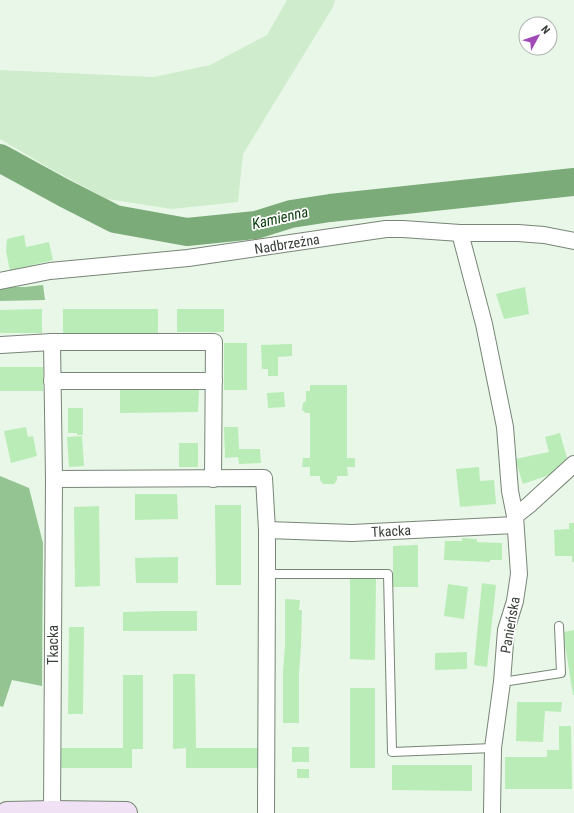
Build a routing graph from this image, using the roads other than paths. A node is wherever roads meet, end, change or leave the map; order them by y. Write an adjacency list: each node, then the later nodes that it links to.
1 (460, 234): 2 (street, Nadbrzeżna); 3 (street, Nadbrzeżna); 11 (street, Panieńska)
2 (574, 241)
3 (0, 281)
4 (52, 342): 5 (street); 6 (street, Tkacka); 7 (street)
5 (1, 345)
6 (52, 381): 7 (street); 10 (street, Tkacka)
7 (214, 381): 9 (street)
8 (574, 464): 11 (street)
9 (213, 478): 10 (street); 12 (street)
10 (54, 479): 17 (street, Tkacka)
11 (515, 521): 12 (street, Tkacka); 15 (street, Panieńska)
12 (267, 530): 13 (street)
13 (267, 574): 16 (lane); 20 (street)
14 (559, 626): 15 (lane)
15 (502, 682): 16 (street, Panieńska)
16 (493, 748): 21 (street, Panieńska)
17 (52, 812): 18 (street); 19 (street)
18 (7, 813)
19 (126, 813)
20 (266, 813)
21 (492, 813)

